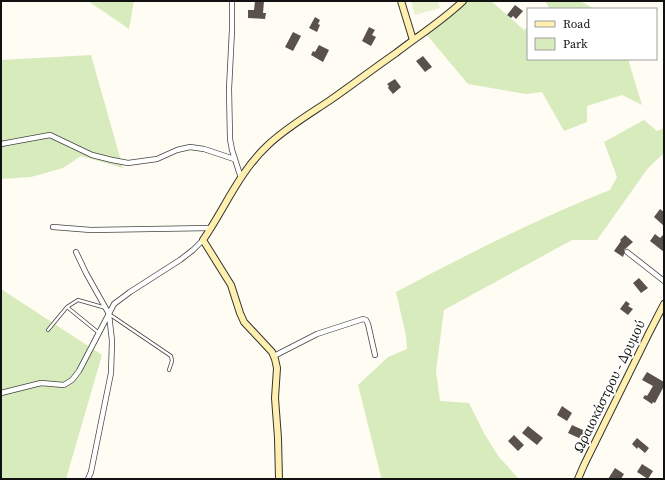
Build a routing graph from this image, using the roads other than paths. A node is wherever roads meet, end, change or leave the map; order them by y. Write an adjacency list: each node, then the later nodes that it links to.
1 (232, 1): 6 (street)
2 (401, 1): 4 (street)
3 (463, 1): 4 (street)
4 (413, 40): 7 (street)
5 (1, 144): 6 (street)
6 (234, 159): 7 (street)
7 (241, 178): 9 (street)
8 (53, 227): 9 (street)
9 (211, 228): 10 (street)
10 (203, 240): 17 (street); 21 (street)
11 (76, 252): 16 (street)
12 (626, 252): 13 (street)
13 (664, 281)
14 (664, 304): 26 (street, Ωραιοκάστρου - Δρυμού)
15 (67, 307): 16 (lane); 18 (lane); 19 (lane)
16 (106, 308): 17 (street)
17 (109, 314): 19 (street); 22 (lane); 24 (street)
18 (48, 330)
19 (99, 333): 23 (street)
20 (375, 355): 21 (street)
21 (274, 356): 25 (street)
22 (169, 370)
23 (1, 393)
24 (88, 479)
25 (279, 479)
26 (578, 479)

